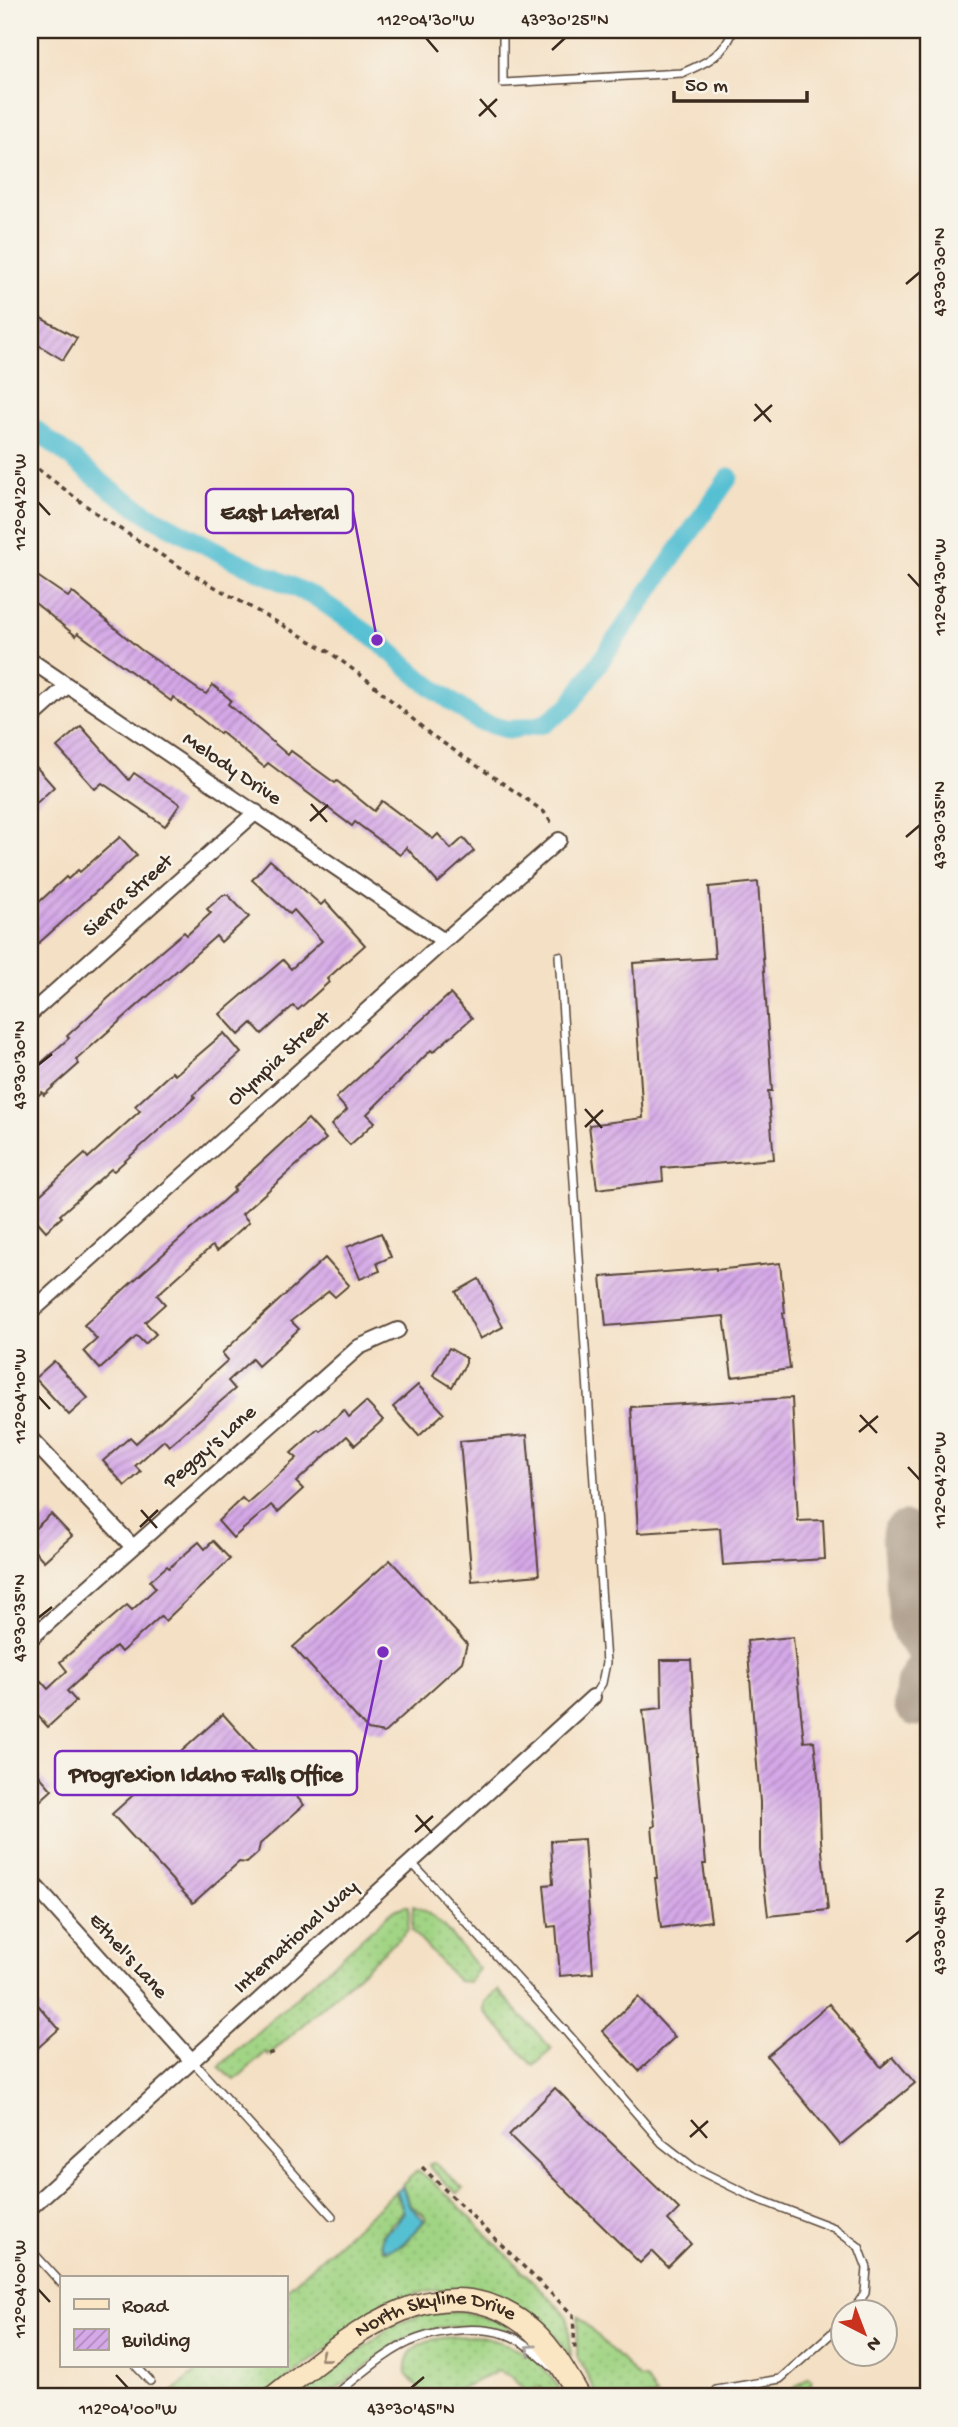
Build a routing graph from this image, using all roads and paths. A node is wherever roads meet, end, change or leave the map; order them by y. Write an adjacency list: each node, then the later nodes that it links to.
1 (503, 30): 2 (lane)
2 (733, 30)
3 (30, 463): 8 (path)
4 (30, 660): 5 (street, Melody Drive)
5 (67, 686): 6 (street); 7 (street, Melody Drive)
6 (30, 719)
7 (256, 812): 9 (street, Melody Drive); 11 (street, Sierra Street)
8 (559, 840): 9 (street, Olympia Street)
9 (444, 941): 12 (street, Olympia Street)
10 (559, 956): 17 (lane)
11 (30, 1014)
12 (30, 1313)
13 (398, 1330): 15 (street, Peggy's Lane)
14 (30, 1438): 15 (street)
15 (132, 1546): 16 (street, Peggy's Lane)
16 (30, 1639)
17 (593, 1698): 18 (street, International Way)
18 (411, 1862): 22 (street, International Way); 28 (lane)
19 (30, 1880): 22 (street, Ethel's Lane)
20 (276, 2052): 21 (path)
21 (268, 2054)
22 (192, 2062): 24 (street, International Way); 25 (lane)
23 (422, 2166): 30 (path)
24 (30, 2208)
25 (332, 2216)
26 (30, 2249): 27 (lane)
27 (60, 2282)
28 (862, 2298)
29 (828, 2336): 33 (lane)
30 (575, 2357)
31 (138, 2368): 32 (lane)
32 (149, 2381)
33 (716, 2390)
34 (273, 2397): 36 (main road, North Skyline Drive, one-way to 34)
35 (332, 2397): 36 (lane, one-way to 35)
36 (578, 2397)

